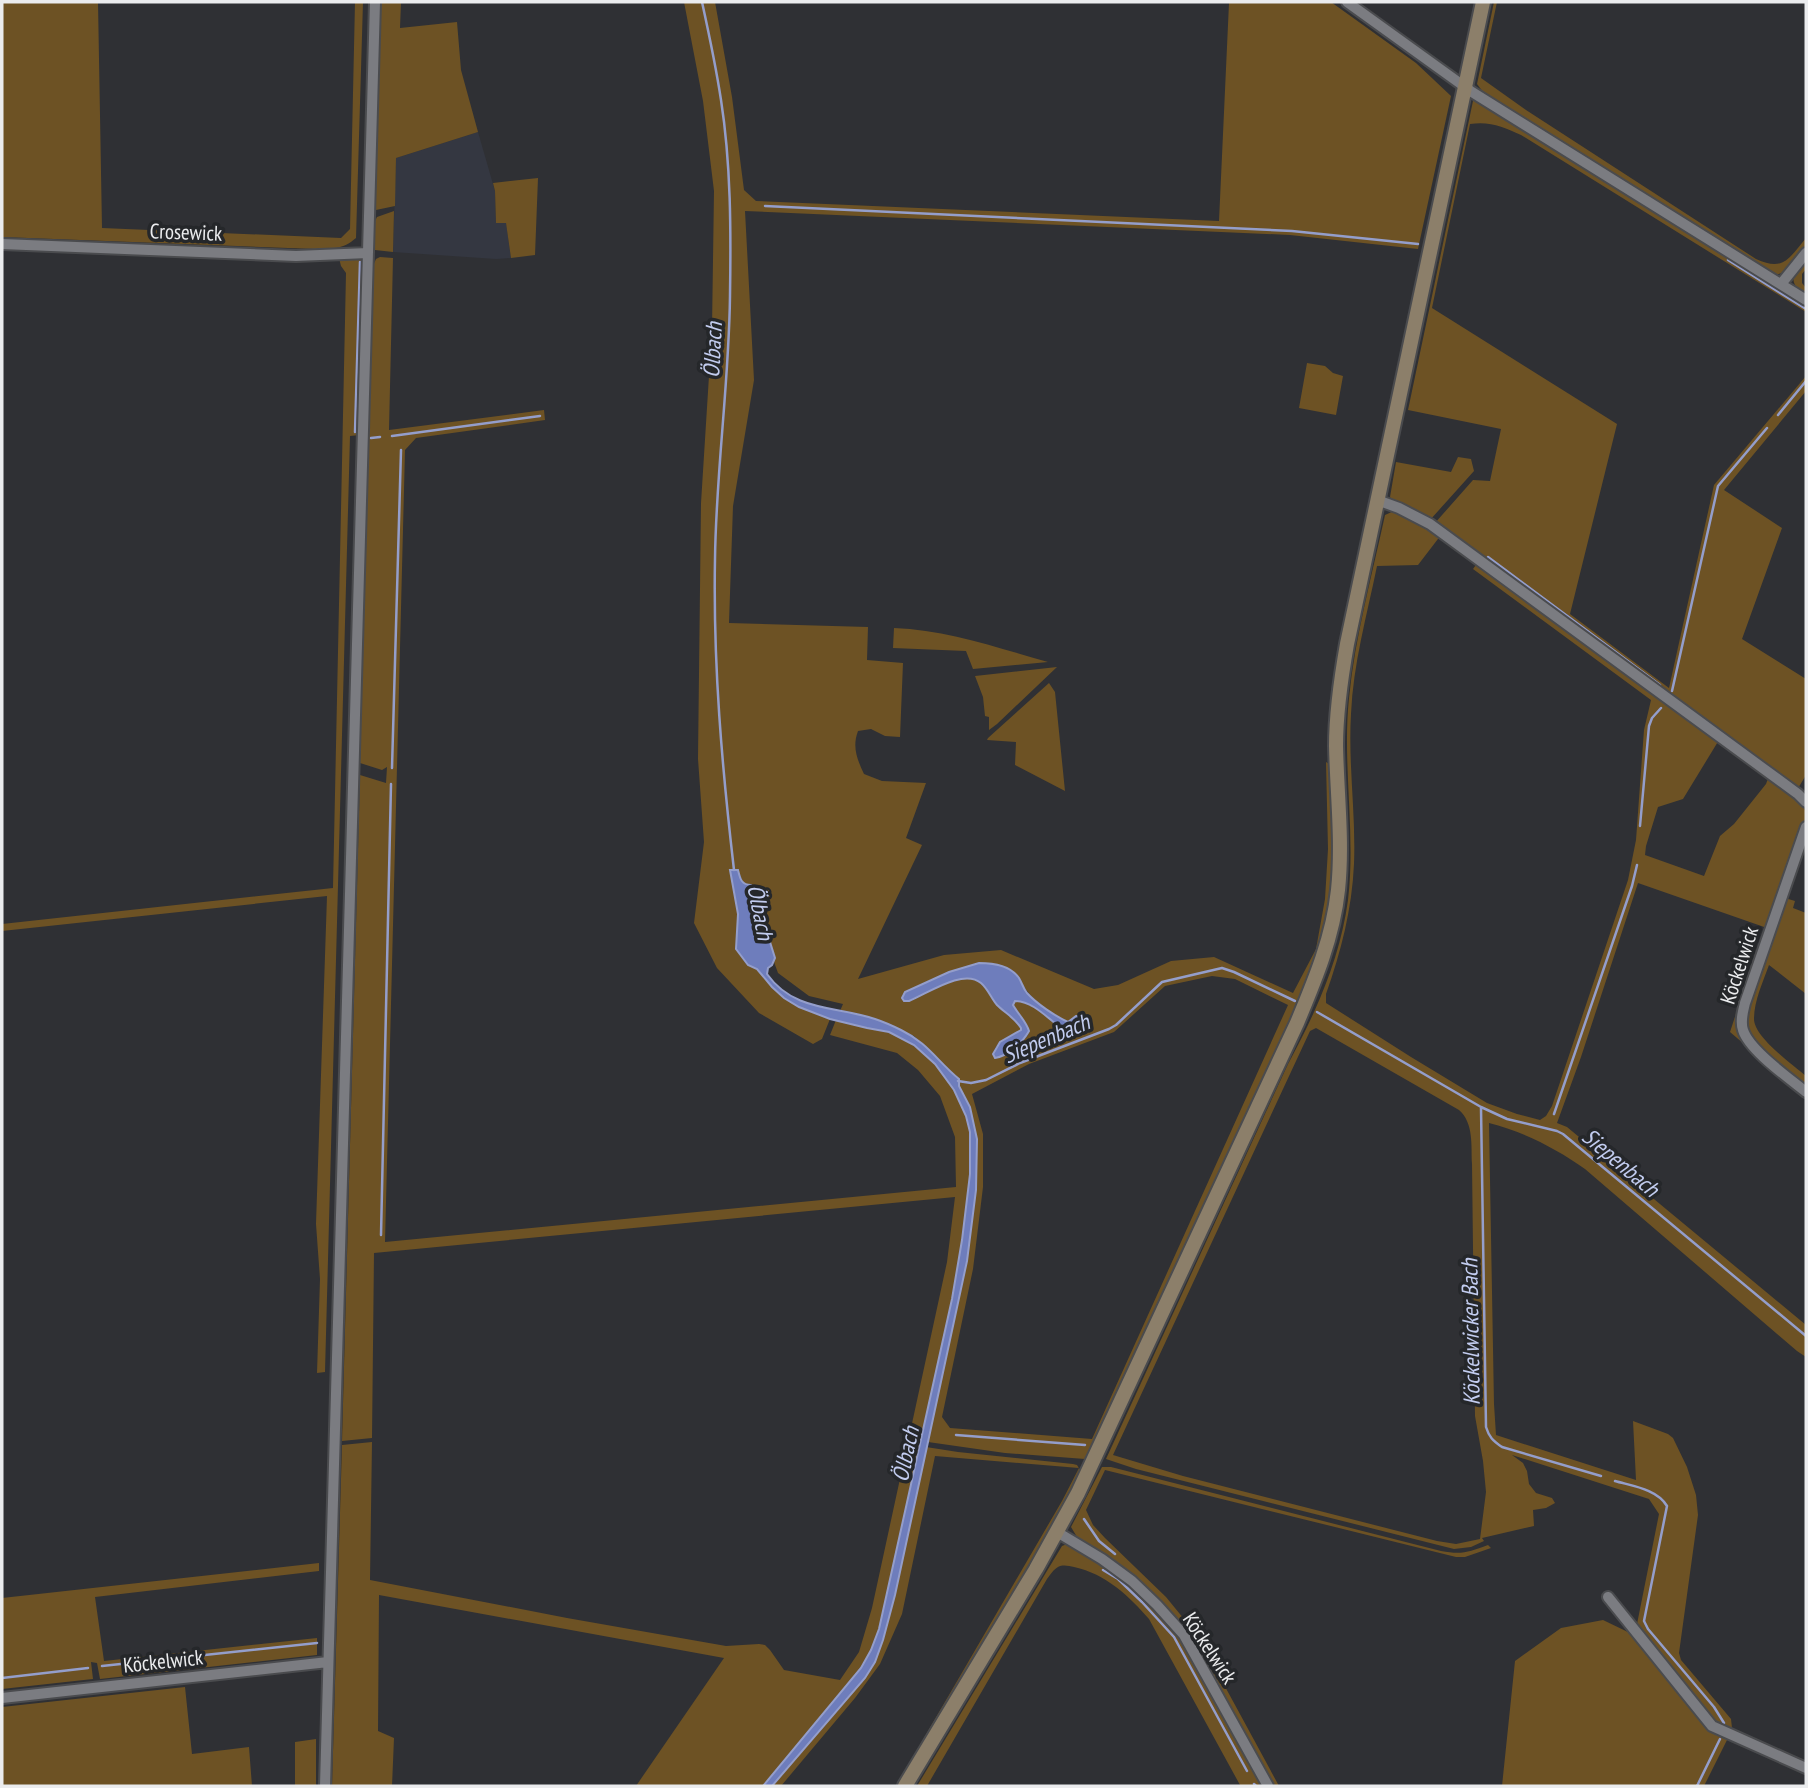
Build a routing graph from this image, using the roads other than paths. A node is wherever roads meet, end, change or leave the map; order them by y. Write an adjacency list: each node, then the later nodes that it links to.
1 (375, 2): 6 (street)
2 (1347, 2): 4 (street)
3 (1483, 2): 4 (main road)
4 (1465, 87): 8 (street); 10 (main road)
5 (2, 244): 6 (street, Crosewick)
6 (368, 253): 16 (street)
7 (1806, 253): 8 (street)
8 (1781, 284): 9 (street)
9 (1806, 300)
10 (1377, 500): 11 (street); 14 (main road)
11 (1806, 802)
12 (1806, 827): 13 (street, Köckelwick)
13 (1806, 1092)
14 (1057, 1532): 20 (main road); 21 (street, Köckelwick)
15 (1608, 1597): 18 (street)
16 (328, 1661): 17 (street, Köckelwick); 19 (street)
17 (2, 1698)
18 (1806, 1769)
19 (325, 1786)
20 (905, 1786)
21 (1268, 1786)

